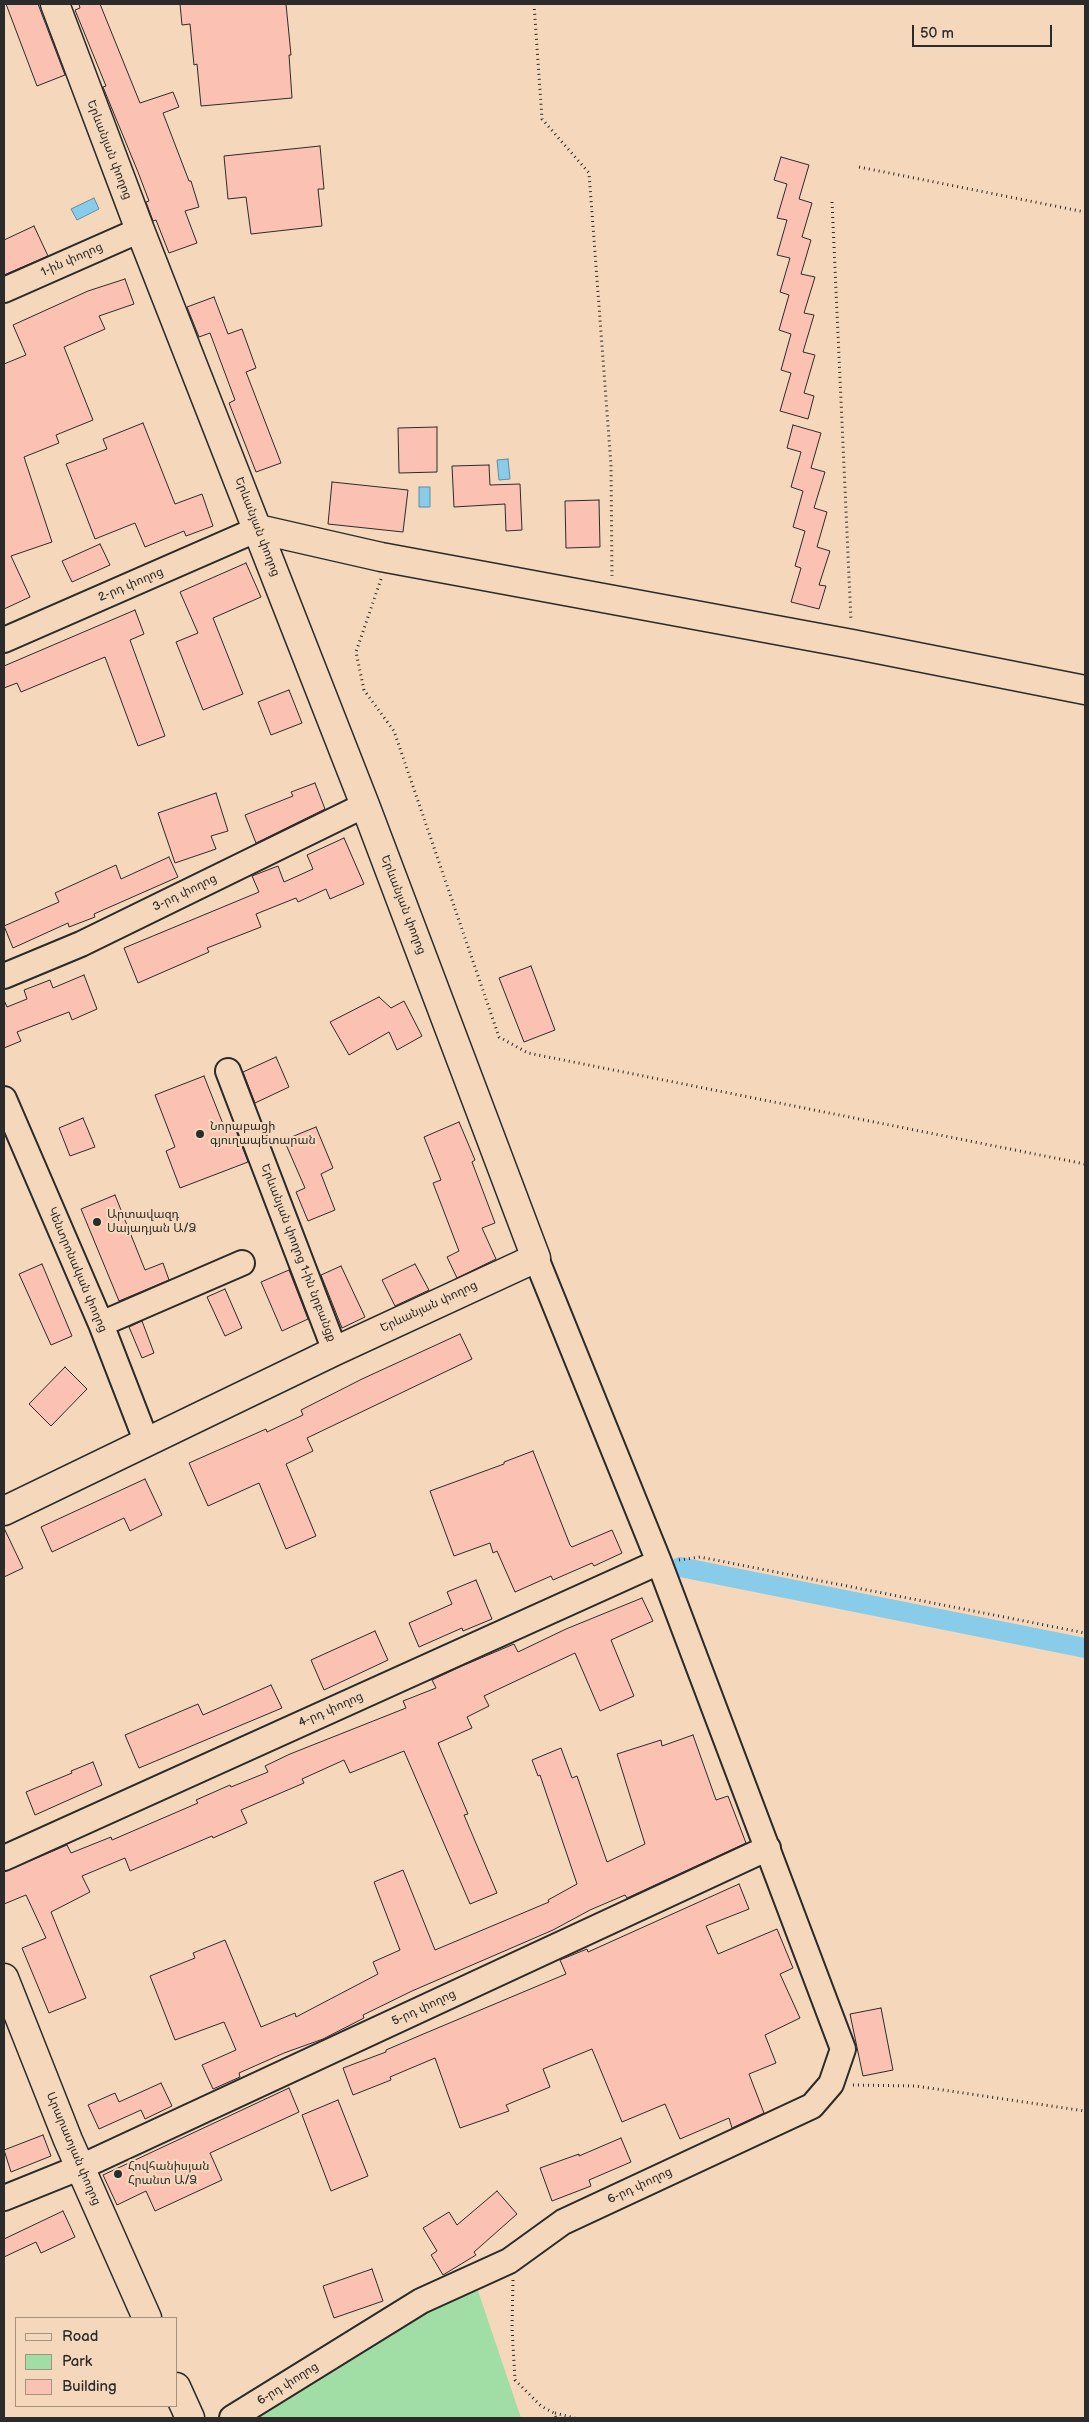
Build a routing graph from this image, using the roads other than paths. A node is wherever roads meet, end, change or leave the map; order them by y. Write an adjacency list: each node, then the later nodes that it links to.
1 (55, 4): 2 (main road, Երևանյան փողոց)
2 (140, 230): 3 (street, 1-ին փողոց); 4 (main road, Երևանյան փողոց)
3 (4, 290)
4 (258, 529): 5 (street, 2-րդ փողոց); 6 (main road); 7 (main road, Երևանյան փողոց)
5 (4, 640)
6 (1085, 690)
7 (365, 805): 8 (street, 3-րդ փողոց); 11 (main road, Երևանյան փողոց)
8 (4, 976)
9 (228, 1072): 14 (street, Երևանյան փողոց 1-ին նրբանցք)
10 (4, 1099): 13 (street, Կենտրոնական փողոց)
11 (536, 1258): 14 (main road, Երևանյան փողոց); 17 (street, 6-րդ փողոց)
12 (242, 1263): 13 (street)
13 (101, 1324): 15 (street, Կենտրոնական փողոց)
14 (335, 1351): 15 (main road, Երևանյան փողոց)
15 (147, 1442): 16 (main road, Երևանյան փողոց)
16 (4, 1511)
17 (659, 1562): 18 (street, 6-րդ փողոց); 19 (street, 4-րդ փողոց)
18 (768, 1848): 21 (street, 5-րդ փողոց); 26 (street, 6-րդ փողոց)
19 (4, 1858)
20 (4, 1978): 21 (main road, Արարատյան փողոց)
21 (81, 2167): 22 (street, 5-րդ փողոց); 23 (main road, Արարատյան փողոց)
22 (4, 2198)
23 (146, 2317)
24 (178, 2391): 25 (main road)
25 (190, 2418)
26 (232, 2418)

